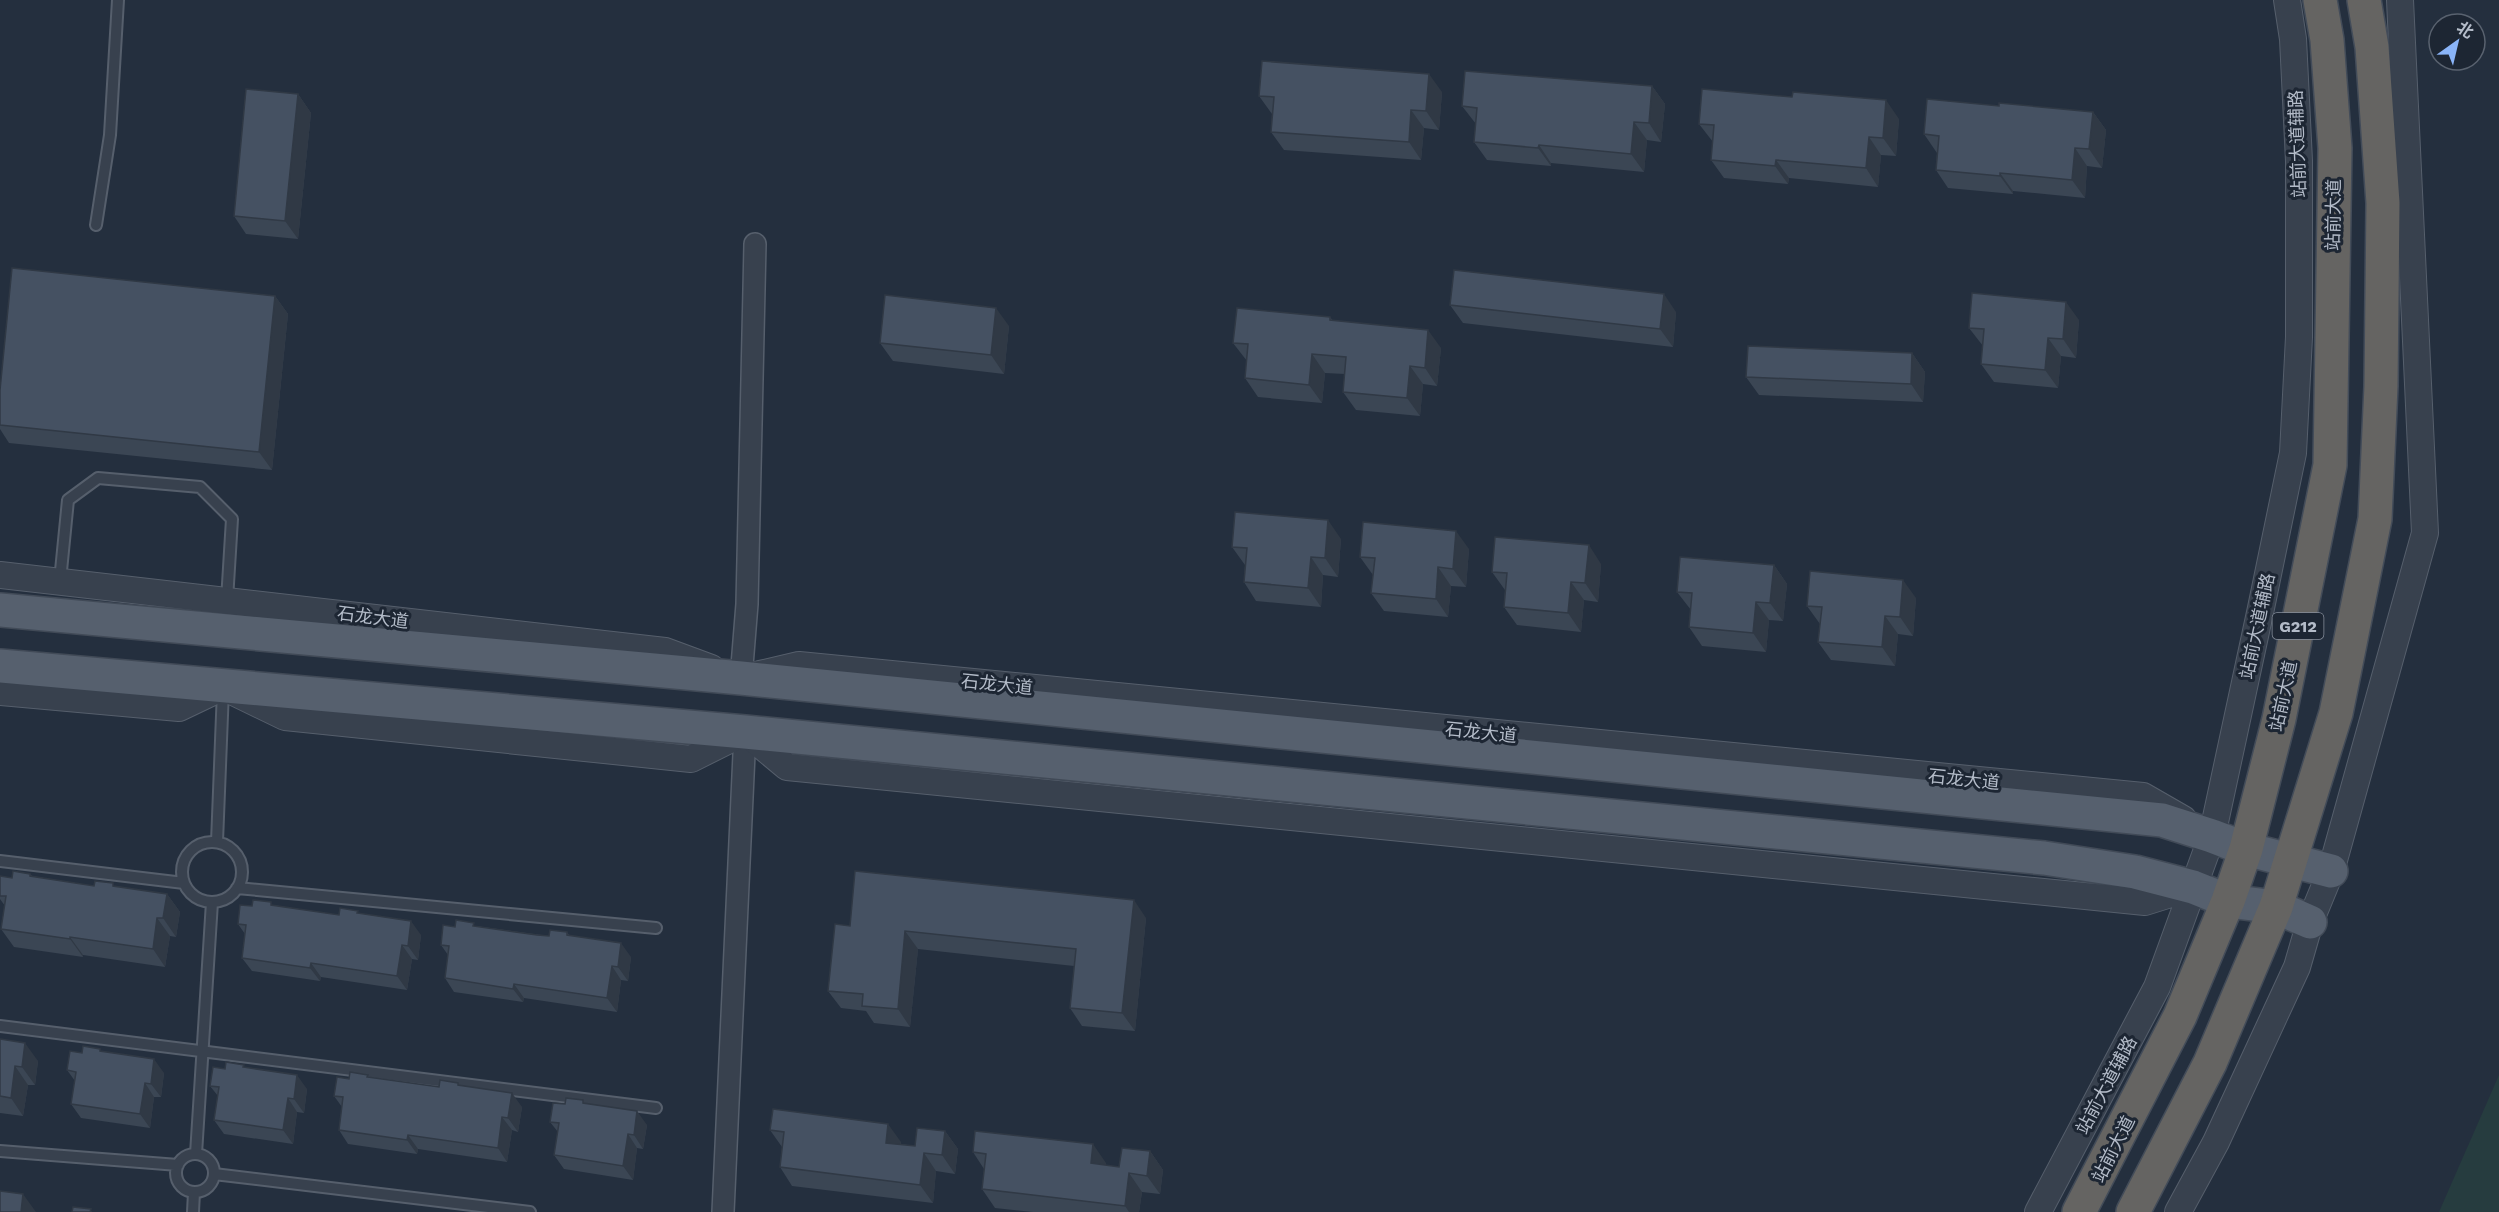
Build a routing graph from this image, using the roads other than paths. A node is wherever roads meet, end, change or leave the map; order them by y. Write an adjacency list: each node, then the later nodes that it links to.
1 (118, 0): 6 (lane)
2 (2287, 0): 17 (street, 站前大道辅路)
3 (2320, 0): 19 (highway, 站前大道 / G212)
4 (2364, 0): 20 (highway, G212)
5 (2400, 0): 22 (street)
6 (96, 225)
7 (755, 244): 13 (street)
8 (0, 575): 9 (street, 石龙大道)
9 (60, 582): 10 (street, 石龙大道); 10 (lane)
10 (226, 600): 13 (street, 石龙大道)
11 (0, 610): 13 (main road, 石龙大道)
12 (0, 666): 14 (main road)
13 (741, 678): 17 (main road, 石龙大道)
14 (223, 687): 15 (street); 16 (main road); 18 (lane)
15 (0, 692)
16 (745, 732): 24 (main road); 41 (street)
17 (2212, 836): 19 (main road, 石龙大道); 24 (street, 站前大道辅路)
18 (217, 842): 23 (lane); 25 (lane)
19 (2246, 849): 20 (main road, 石龙大道); 26 (highway, 站前大道 / G212)
20 (2291, 860): 22 (main road, 石龙大道); 28 (highway, G212)
21 (0, 861): 23 (lane)
22 (2331, 871): 29 (street)
23 (184, 883): 27 (lane)
24 (2193, 887): 26 (main road); 42 (street, 站前大道辅路)
25 (237, 888): 27 (lane); 30 (lane)
26 (2228, 901): 28 (main road); 43 (highway, 站前大道 / G212)
27 (212, 902): 32 (lane)
28 (2276, 907): 29 (main road); 44 (highway, G212)
29 (2310, 922): 45 (street)
30 (656, 928)
31 (0, 1026): 32 (lane)
32 (202, 1051): 33 (lane); 35 (lane)
33 (656, 1108)
34 (0, 1151): 36 (lane)
35 (196, 1154): 36 (lane); 37 (lane)
36 (178, 1165): 38 (lane)
37 (214, 1174): 38 (lane); 40 (lane)
38 (194, 1192): 39 (lane)
39 (193, 1212)
40 (530, 1212)
41 (723, 1212)
42 (2038, 1212)
43 (2079, 1212)
44 (2133, 1212)
45 (2178, 1212)

